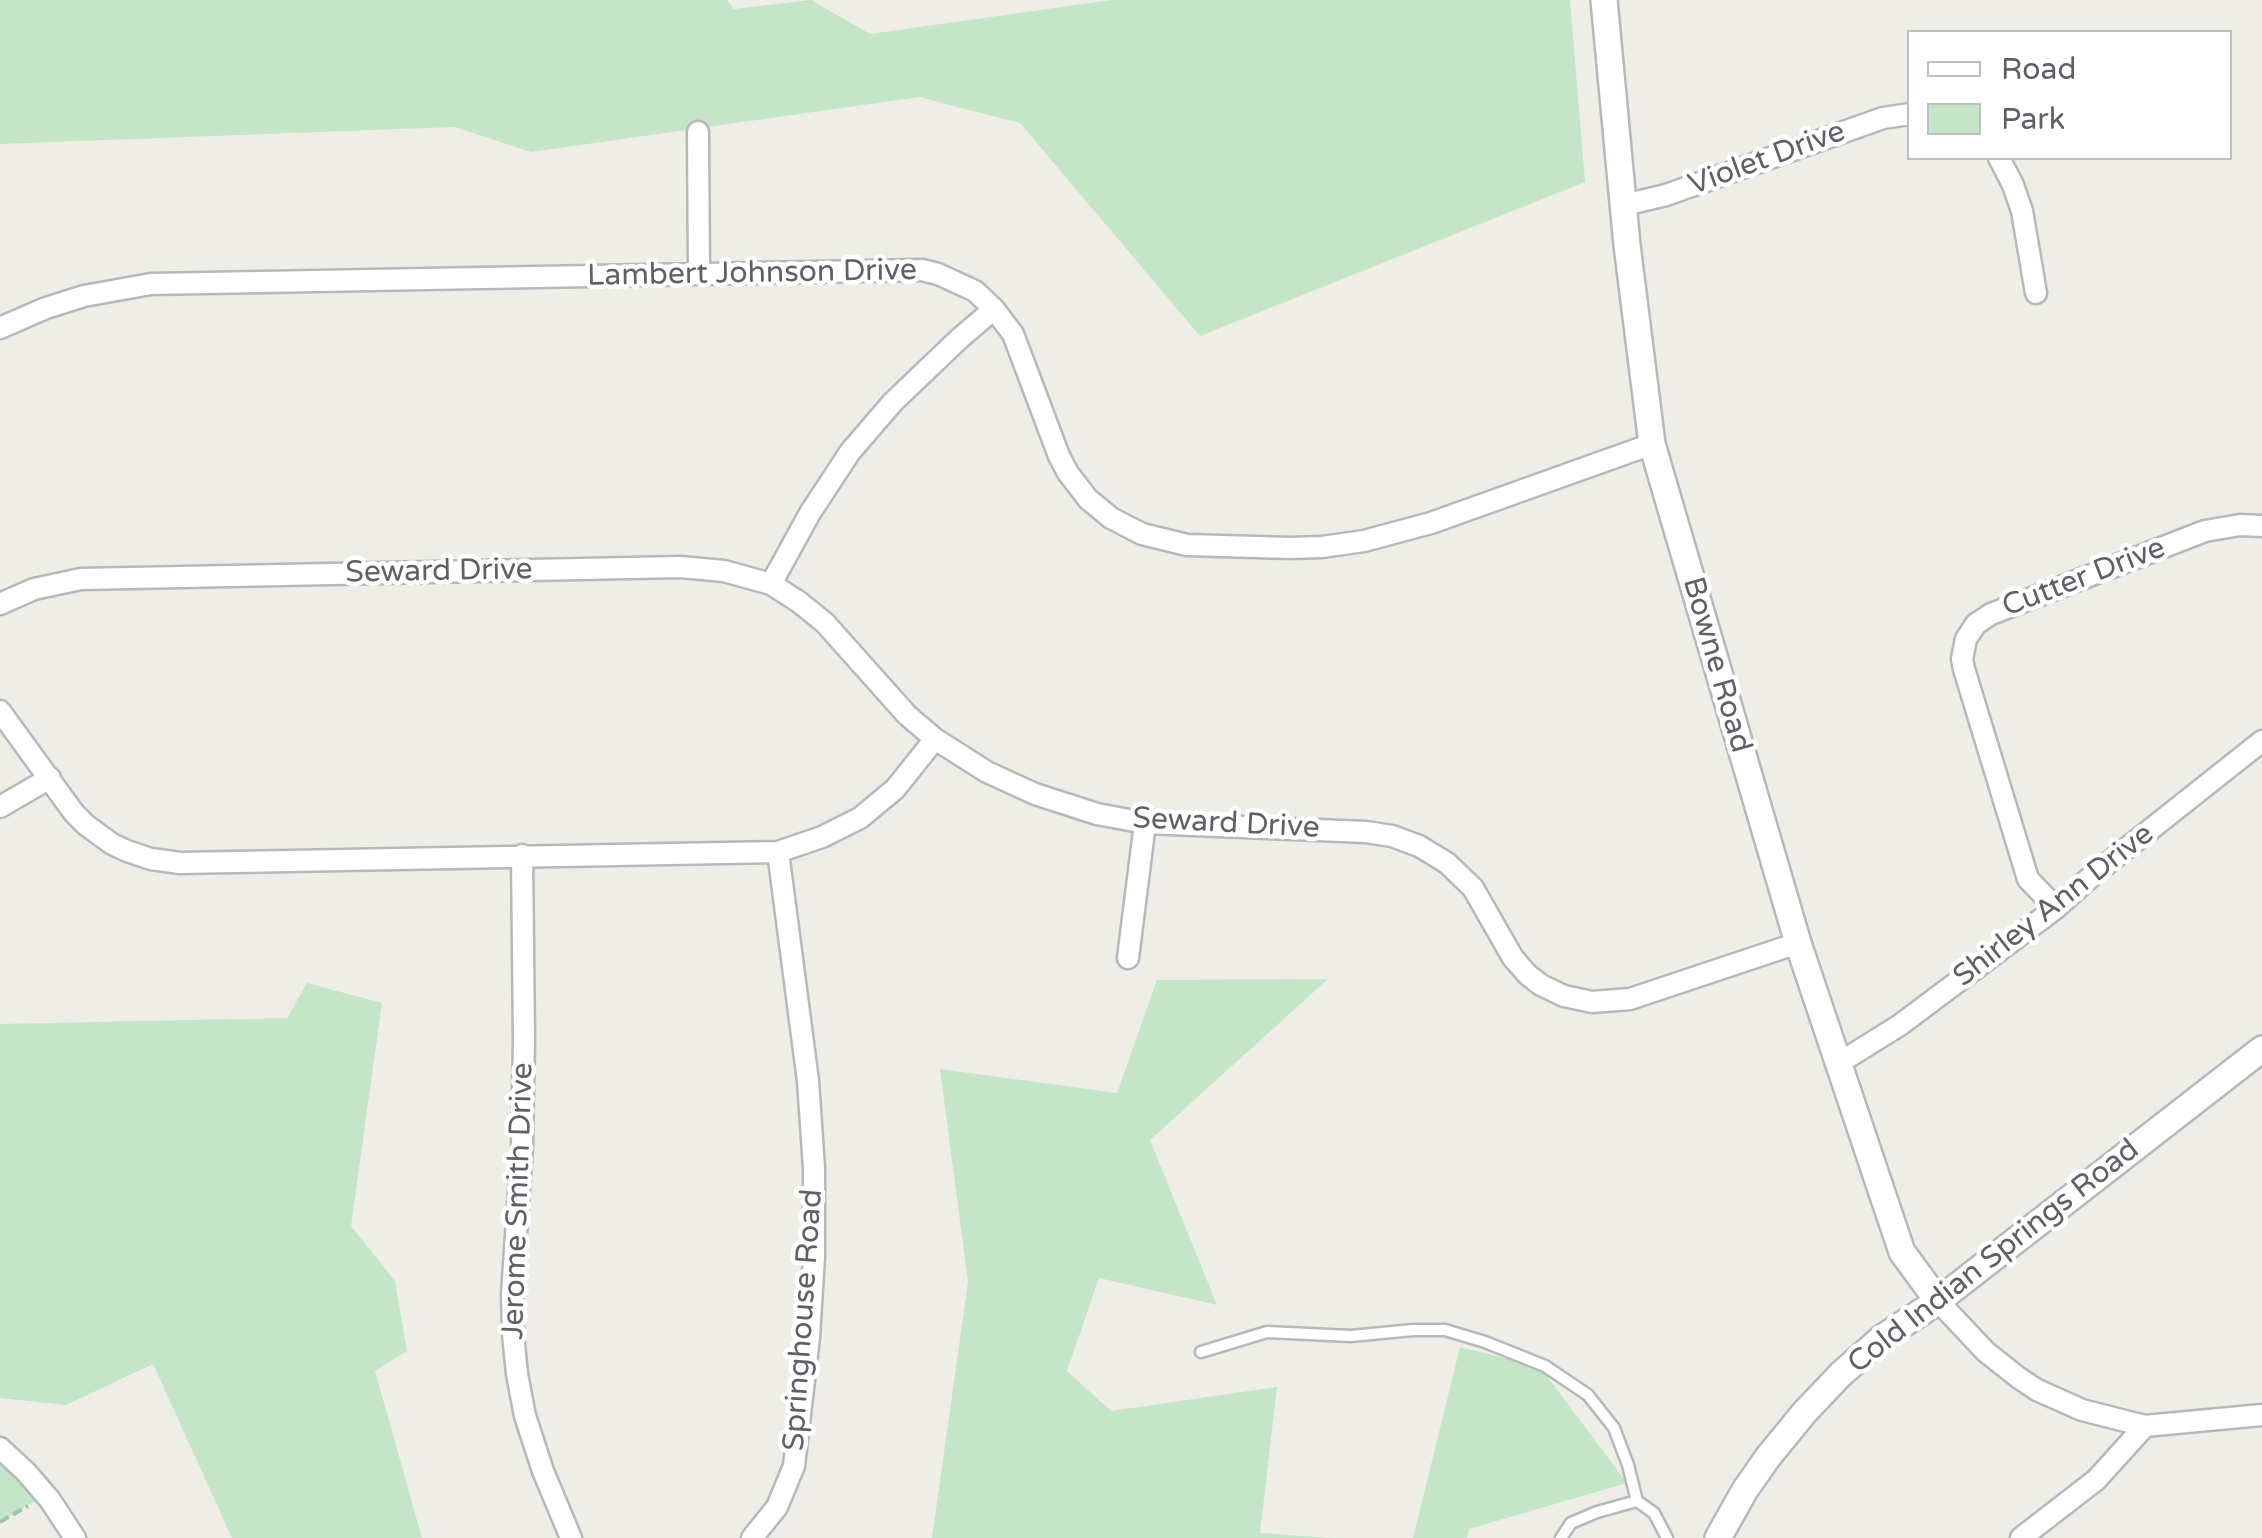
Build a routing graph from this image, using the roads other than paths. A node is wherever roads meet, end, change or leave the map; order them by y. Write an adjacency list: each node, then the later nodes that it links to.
1 (1604, 0): 5 (street, Bowne Road)
2 (1907, 114): 5 (street, Violet Drive)
3 (698, 132): 6 (street)
4 (1999, 160): 7 (street)
5 (1624, 206): 10 (street, Bowne Road)
6 (700, 274): 8 (street, Lambert Johnson Drive); 9 (street, Lambert Johnson Drive)
7 (2036, 293)
8 (994, 310): 10 (street, Lambert Johnson Drive); 12 (street)
9 (0, 328)
10 (1652, 444): 23 (street, Bowne Road)
11 (2262, 526): 22 (street, Cutter Drive)
12 (771, 584): 13 (street, Seward Drive); 15 (street, Seward Drive)
13 (0, 604)
14 (0, 710): 17 (street)
15 (934, 740): 19 (street, Seward Drive); 20 (street)
16 (2262, 741): 22 (street, Shirley Ann Drive)
17 (50, 778): 18 (street); 21 (street)
18 (0, 807)
19 (1145, 823): 23 (street, Seward Drive); 24 (street)
20 (778, 852): 21 (street); 35 (street, Springhouse Road)
21 (522, 855): 34 (street, Jerome Smith Drive)
22 (2056, 908): 26 (street, Shirley Ann Drive)
23 (1798, 943): 26 (street, Bowne Road)
24 (1128, 958)
25 (2262, 1049): 27 (street, Cold Indian Springs Road)
26 (1839, 1064): 27 (street, Bowne Road)
27 (1938, 1302): 30 (street); 38 (street, Cold Indian Springs Road)
28 (1201, 1352): 32 (lane)
29 (2262, 1415): 30 (street)
30 (2145, 1426): 39 (street)
31 (0, 1448): 33 (street)
32 (1636, 1501): 36 (lane); 37 (lane)
33 (75, 1538)
34 (571, 1538)
35 (752, 1538)
36 (1561, 1538)
37 (1667, 1538)
38 (1718, 1538)
39 (2021, 1538)

